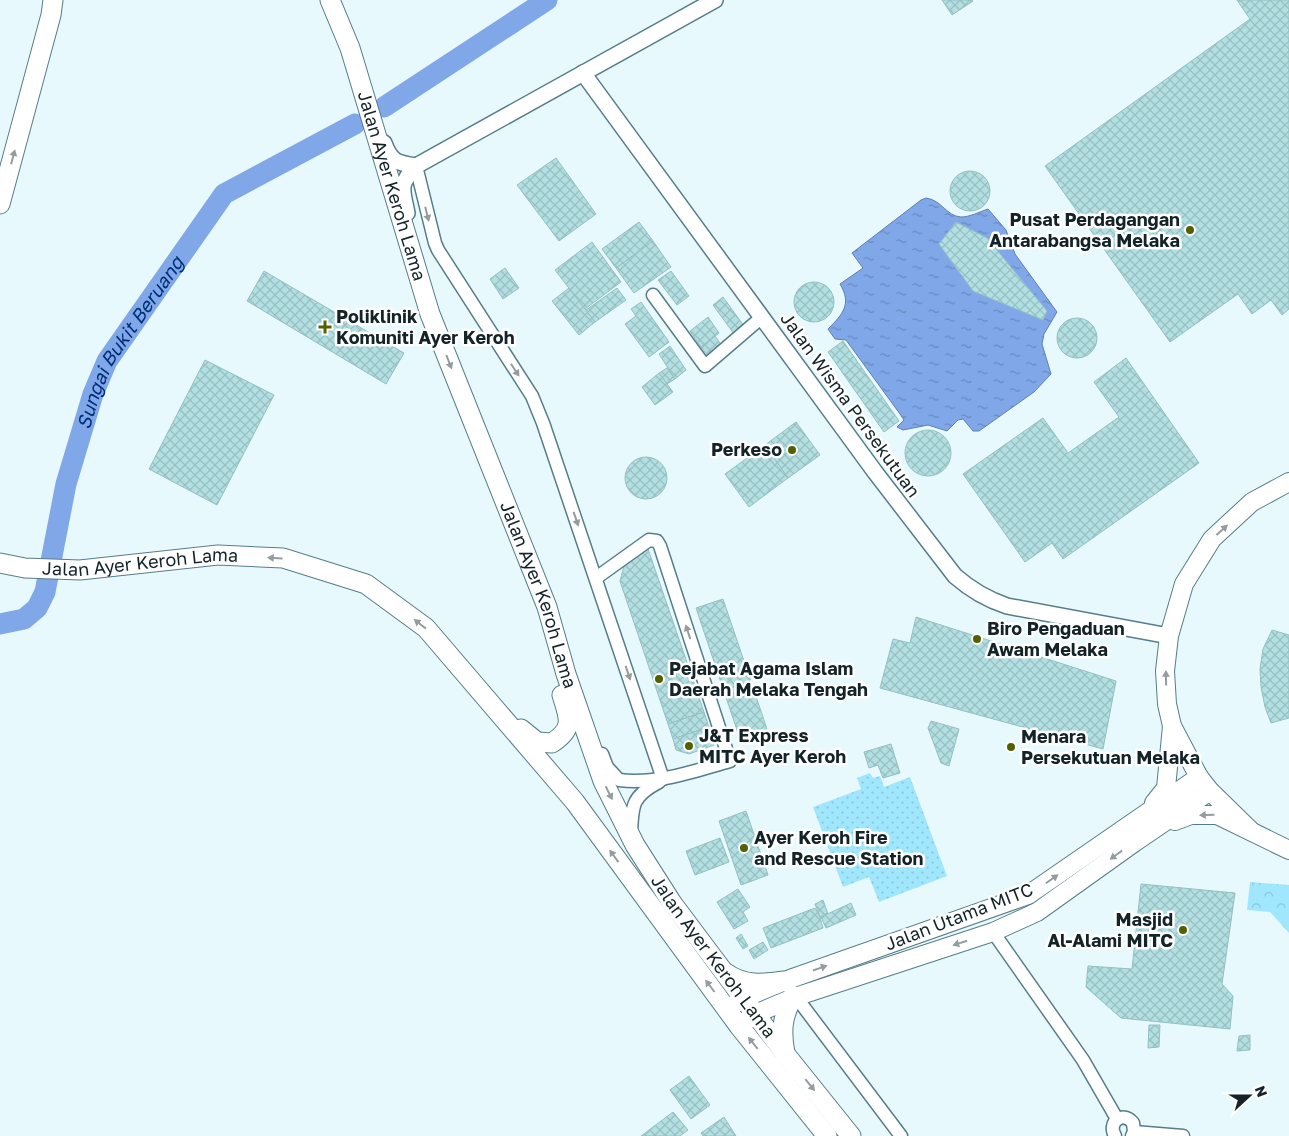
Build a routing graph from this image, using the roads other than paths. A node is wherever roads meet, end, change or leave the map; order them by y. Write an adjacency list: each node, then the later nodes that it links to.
1 (53, 0): 7 (main road, one-way to 1)
2 (330, 0): 4 (main road, Jalan Ayer Keroh Lama)
3 (715, 0): 5 (street)
4 (350, 48): 6 (street); 9 (main road, Jalan Ayer Keroh Lama)
5 (583, 73): 6 (street); 10 (street, Jalan Wisma Persekutuan)
6 (416, 166): 9 (street); 14 (street, one-way to 14)
7 (0, 204)
8 (653, 295): 10 (street)
9 (430, 314): 12 (main road, Jalan Ayer Keroh Lama, one-way to 12)
10 (762, 317): 16 (street, Jalan Wisma Persekutuan)
11 (1289, 482): 16 (main road, one-way to 11)
12 (510, 513): 15 (main road, Jalan Ayer Keroh Lama); 17 (main road)
13 (0, 563): 17 (main road, Jalan Ayer Keroh Lama, one-way to 13)
14 (596, 578): 20 (street, one-way to 20); 20 (street, one-way to 14)
15 (547, 607): 20 (street); 24 (main road, Jalan Ayer Keroh Lama, one-way to 24)
16 (1169, 636): 18 (main road, one-way to 16)
17 (446, 651): 31 (main road, Jalan Ayer Keroh Lama, one-way to 17)
18 (1172, 726): 19 (main road); 22 (main road)
19 (1199, 777): 21 (main road); 22 (main road, Jalan Utama MITC)
20 (663, 779): 24 (street)
21 (1210, 791): 22 (main road); 23 (main road)
22 (1152, 820): 23 (main road, one-way to 22); 26 (main road, one-way to 26); 28 (main road, Jalan Utama MITC, one-way to 22)
23 (1251, 831): 25 (main road)
24 (631, 837): 27 (main road, Jalan Ayer Keroh Lama)
25 (1289, 850)
26 (993, 932): 30 (main road, one-way to 30); 35 (street)
27 (723, 970): 28 (main road); 29 (main road, Jalan Ayer Keroh Lama)
28 (784, 981): 29 (main road, Jalan Utama MITC); 30 (street)
29 (744, 998): 31 (main road, Jalan Utama MITC); 32 (main road, Jalan Ayer Keroh Lama)
30 (794, 998): 32 (main road); 34 (main road); 39 (street)
31 (727, 1009): 33 (main road, Jalan Ayer Keroh Lama)
32 (756, 1014): 33 (main road); 34 (main road, Jalan Ayer Keroh Lama)
33 (739, 1026): 37 (main road, Jalan Ayer Keroh Lama, one-way to 33)
34 (786, 1055): 38 (main road, Jalan Ayer Keroh Lama, one-way to 38)
35 (1117, 1119): 36 (street); 40 (street)
36 (1133, 1134): 41 (street)
37 (828, 1136)
38 (851, 1136)
39 (901, 1136)
40 (1115, 1136)
41 (1182, 1136)

